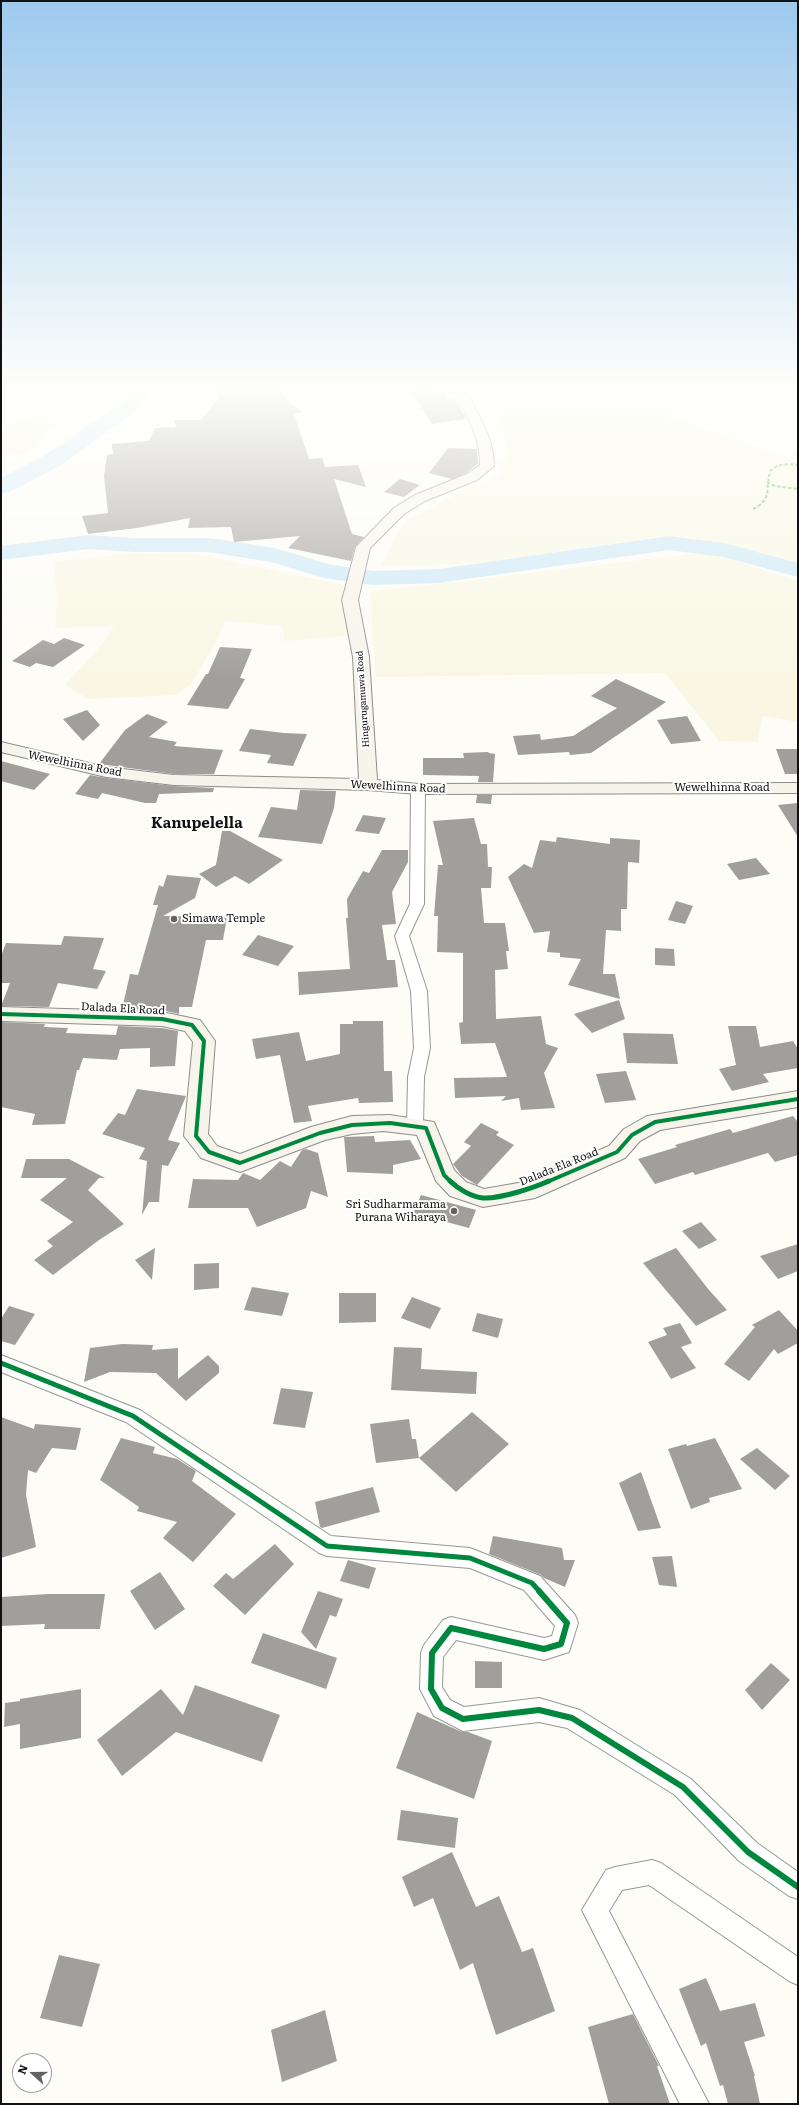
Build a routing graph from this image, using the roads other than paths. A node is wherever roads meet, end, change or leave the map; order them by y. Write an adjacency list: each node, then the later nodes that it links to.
1 (457, 483): 3 (street, Hingurugamuwa Road)
2 (1, 747): 3 (street, Wewelhinna Road)
3 (368, 785): 5 (street, Wewelhinna Road)
4 (798, 788): 5 (street, Wewelhinna Road)
5 (418, 789): 8 (street)
6 (1, 1014): 8 (street, Dalada Ela Road)
7 (798, 1099): 8 (street, Dalada Ela Road)
8 (415, 1126)
9 (1, 1363): 10 (street)
10 (798, 1887)
11 (798, 1972): 12 (street)
12 (696, 2104)

